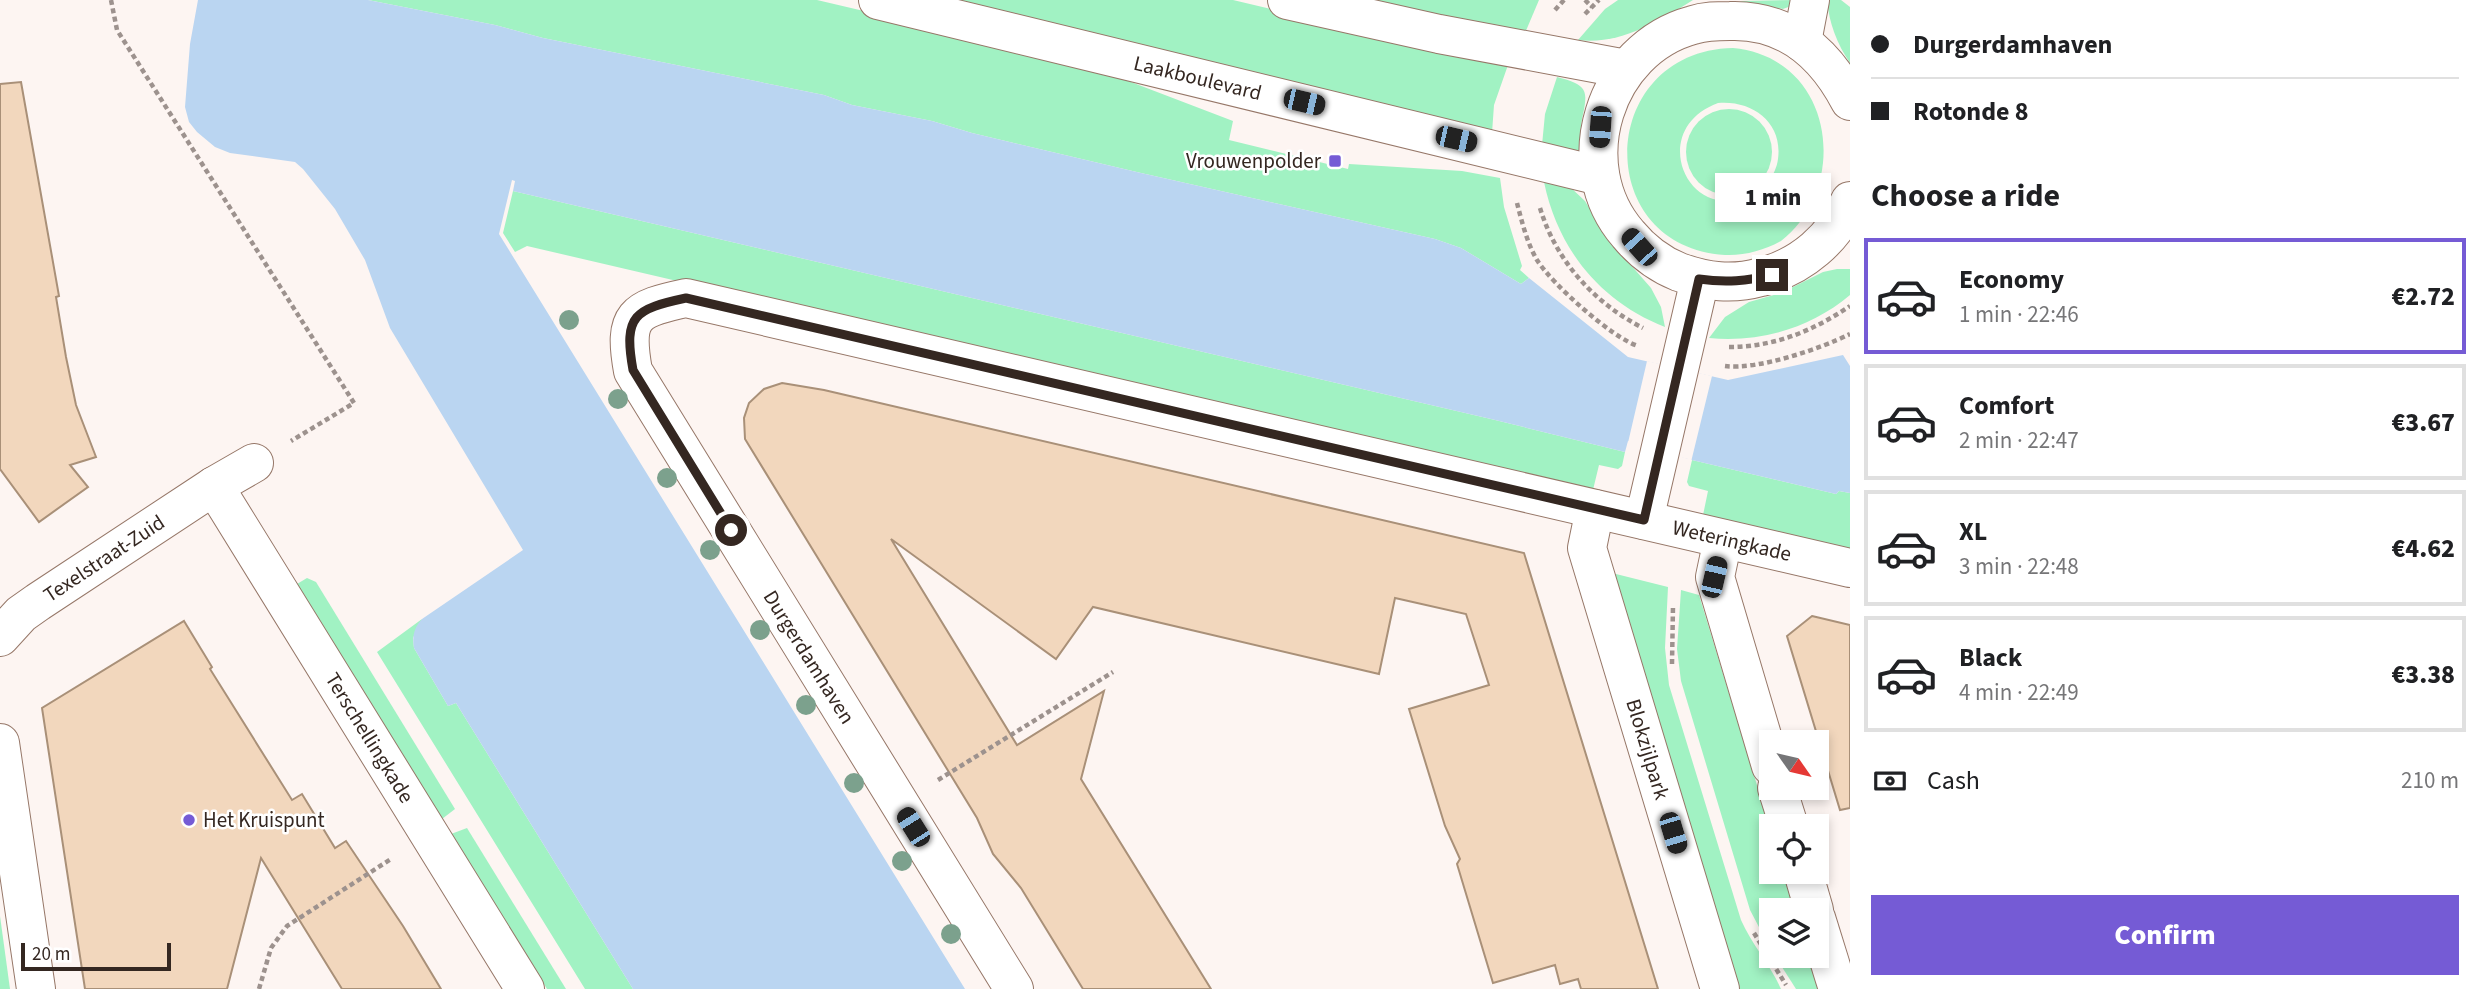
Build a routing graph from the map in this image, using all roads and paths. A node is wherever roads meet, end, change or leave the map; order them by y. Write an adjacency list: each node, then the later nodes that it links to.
1 (111, 0): 18 (path)
2 (878, 0): 11 (street, Laakboulevard)
3 (1289, 0): 9 (street)
4 (1585, 0): 6 (path)
5 (1810, 0): 8 (street)
6 (1592, 7)
7 (1714, 11): 8 (street); 9 (street)
8 (1802, 42): 10 (street)
9 (1626, 69): 11 (street)
10 (1850, 101)
11 (1600, 176): 14 (street)
12 (1850, 201): 13 (street)
13 (1834, 250): 14 (street)
14 (1699, 279): 17 (street)
15 (635, 317): 20 (street, Weteringkade); 30 (street, Durgerdamhaven)
16 (1850, 334): 17 (path)
17 (1680, 361): 21 (street)
18 (254, 463): 19 (street, Texelstraat-Zuid)
19 (214, 486): 25 (street, Texelstraat-Zuid); 31 (street, Terschellingkade)
20 (1595, 509): 21 (street, Weteringkade); 38 (street, Blokzijlpark)
21 (1644, 520): 22 (street, Weteringkade)
22 (1723, 539): 23 (street, Weteringkade); 28 (street)
23 (1850, 568)
24 (1674, 601): 26 (path)
25 (0, 637)
26 (1673, 671)
27 (1113, 672): 30 (path)
28 (1760, 730)
29 (0, 743): 34 (street)
30 (899, 804): 37 (street, Durgerdamhaven)
31 (431, 837): 35 (path); 36 (street, Terschellingkade)
32 (1751, 928): 39 (path)
33 (1829, 960): 40 (street)
34 (36, 989)
35 (259, 989)
36 (525, 989)
37 (1013, 989)
38 (1720, 989)
39 (1788, 989)
40 (1838, 989)

